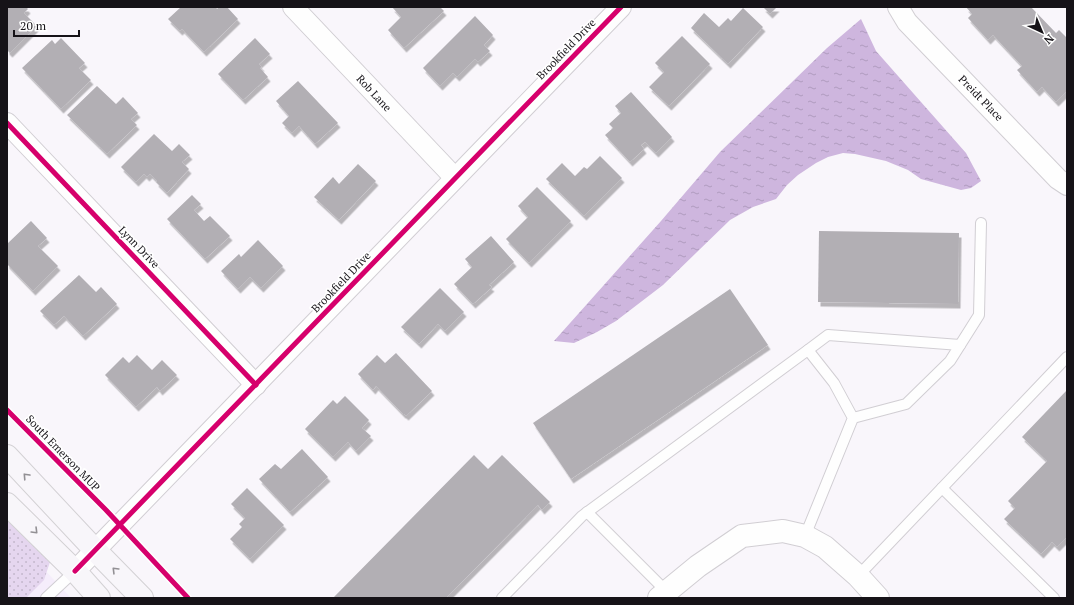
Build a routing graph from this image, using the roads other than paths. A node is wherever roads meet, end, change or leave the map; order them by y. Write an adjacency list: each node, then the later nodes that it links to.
1 (293, 7): 5 (street, Rob Lane)
2 (620, 7): 5 (street, Brookfield Drive)
3 (898, 7): 6 (street, Preidt Place)
4 (7, 124): 11 (street, Lynn Drive)
5 (455, 178): 11 (street, Brookfield Drive)
6 (1067, 185)
7 (981, 223): 8 (lane)
8 (960, 345): 9 (lane); 12 (lane)
9 (808, 350): 12 (lane); 16 (lane)
10 (1067, 357): 14 (lane)
11 (256, 385): 18 (street, Brookfield Drive)
12 (854, 418): 17 (lane)
13 (7, 456): 18 (main road, one-way to 13)
14 (942, 488): 20 (lane); 27 (lane)
15 (7, 504): 19 (main road, one-way to 19)
16 (587, 512): 21 (lane); 25 (lane)
17 (805, 536): 20 (street); 21 (street)
18 (95, 550): 19 (street, Brookfield Drive); 24 (main road, one-way to 18)
19 (74, 571): 22 (lane); 23 (main road)
20 (858, 576): 26 (street)
21 (663, 595)
22 (46, 598)
23 (99, 598)
24 (142, 598)
25 (502, 598)
26 (878, 598)
27 (1054, 598)

